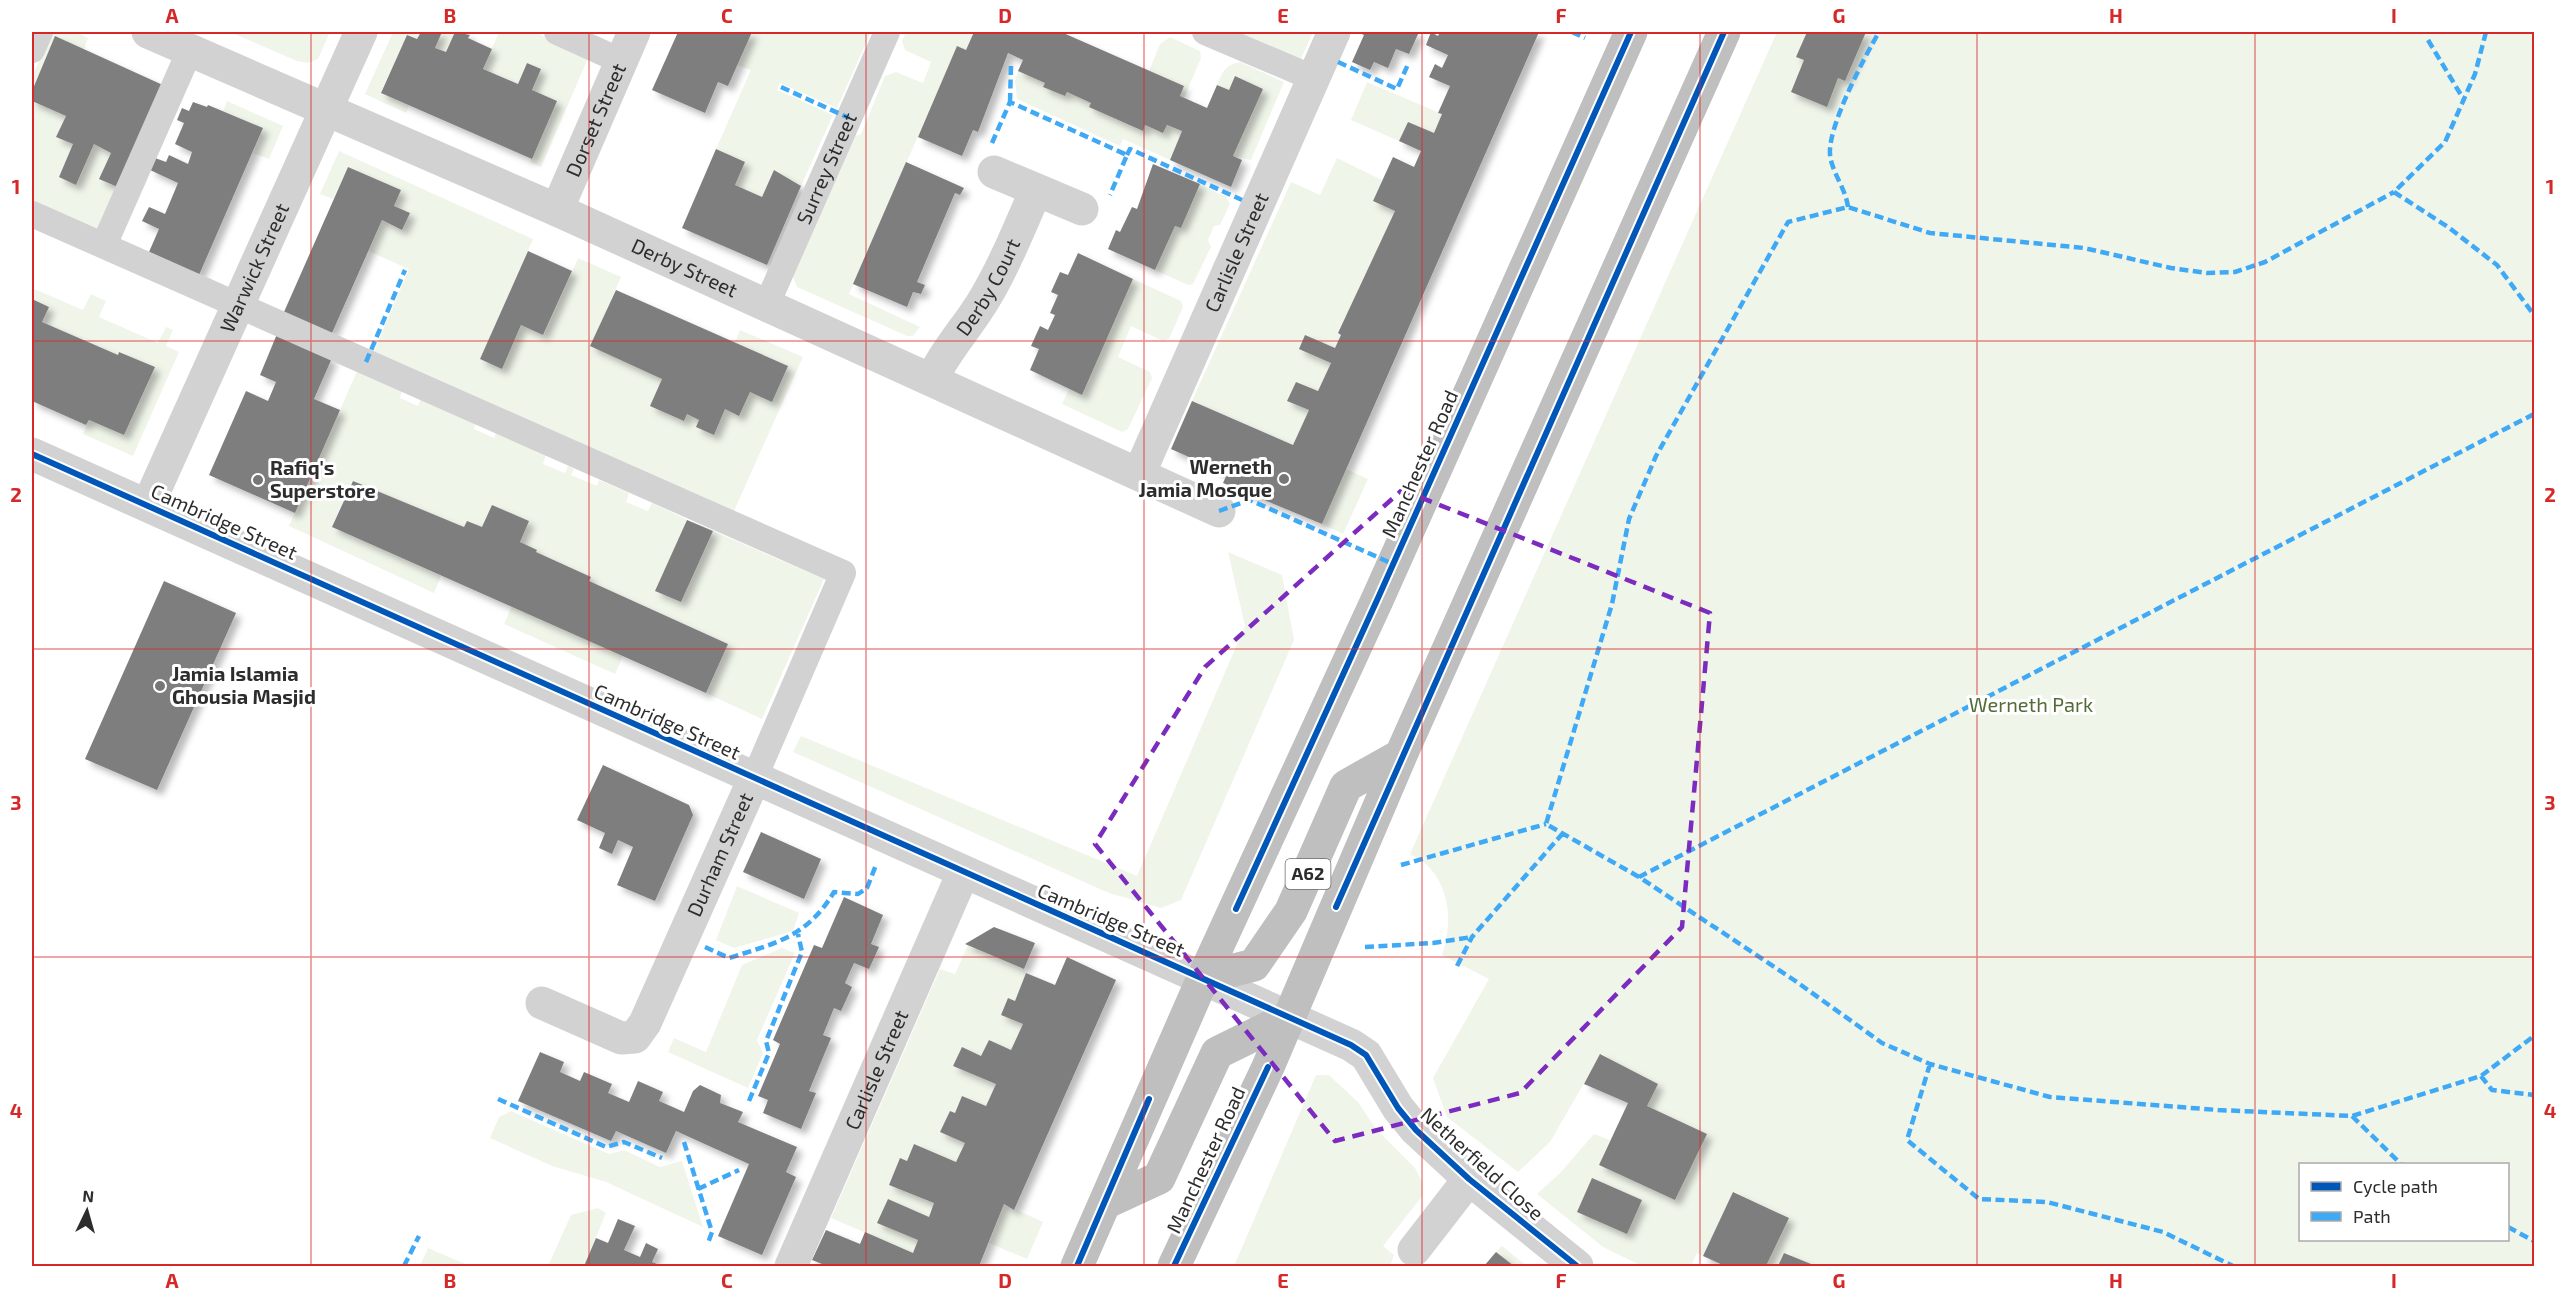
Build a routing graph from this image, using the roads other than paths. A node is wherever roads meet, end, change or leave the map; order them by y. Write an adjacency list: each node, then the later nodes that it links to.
1 (40, 32): 11 (lane)
2 (148, 32): 12 (street, Derby Street)
3 (361, 32): 14 (street, Warwick Street)
4 (556, 32): 10 (lane)
5 (887, 32): 21 (lane, Surrey Street)
6 (1205, 32): 13 (lane)
7 (1334, 32): 13 (street, Carlisle Street)
8 (1631, 32): 31 (highway, Manchester Road / A62)
9 (1724, 32): 28 (highway, Manchester Road / A62)
10 (627, 46): 18 (street, Dorset Street)
11 (32, 50)
12 (189, 50): 14 (street, Derby Street); 20 (lane)
13 (1313, 78): 25 (street, Carlisle Street)
14 (326, 110): 18 (street, Derby Street); 22 (street, Warwick Street)
15 (994, 172): 16 (street)
16 (1036, 190): 17 (street); 23 (street, Derby Court)
17 (1082, 209)
18 (556, 210): 21 (street, Derby Street)
19 (32, 214): 20 (lane)
20 (104, 245): 22 (lane)
21 (767, 304): 23 (street, Derby Street)
22 (237, 305): 26 (street, Warwick Street); 29 (lane, Durham Street)
23 (932, 379): 25 (street, Derby Street)
24 (32, 454): 26 (street, Cambridge Street)
25 (1139, 474): 27 (street, Derby Street)
26 (148, 505): 29 (street, Cambridge Street)
27 (1219, 511)
28 (1401, 755): 31 (highway, A62); 33 (highway, Manchester Road / A62)
29 (754, 779): 30 (street, Cambridge Street); 32 (street, Durham Street)
30 (963, 873): 31 (street, Cambridge Street); 37 (street, Carlisle Street)
31 (1203, 978): 33 (street, Cambridge Street); 35 (highway, Manchester Road / A62)
32 (542, 1004)
33 (1290, 1017): 34 (street, Netherfield Close); 35 (highway); 39 (highway, Manchester Road / A62)
34 (1469, 1179): 36 (street, Netherfield Close); 40 (street, Netherfield Close)
35 (1107, 1202): 38 (highway, Manchester Road / A62)
36 (1414, 1250)
37 (791, 1266)
38 (1077, 1266)
39 (1173, 1266)
40 (1577, 1266)

